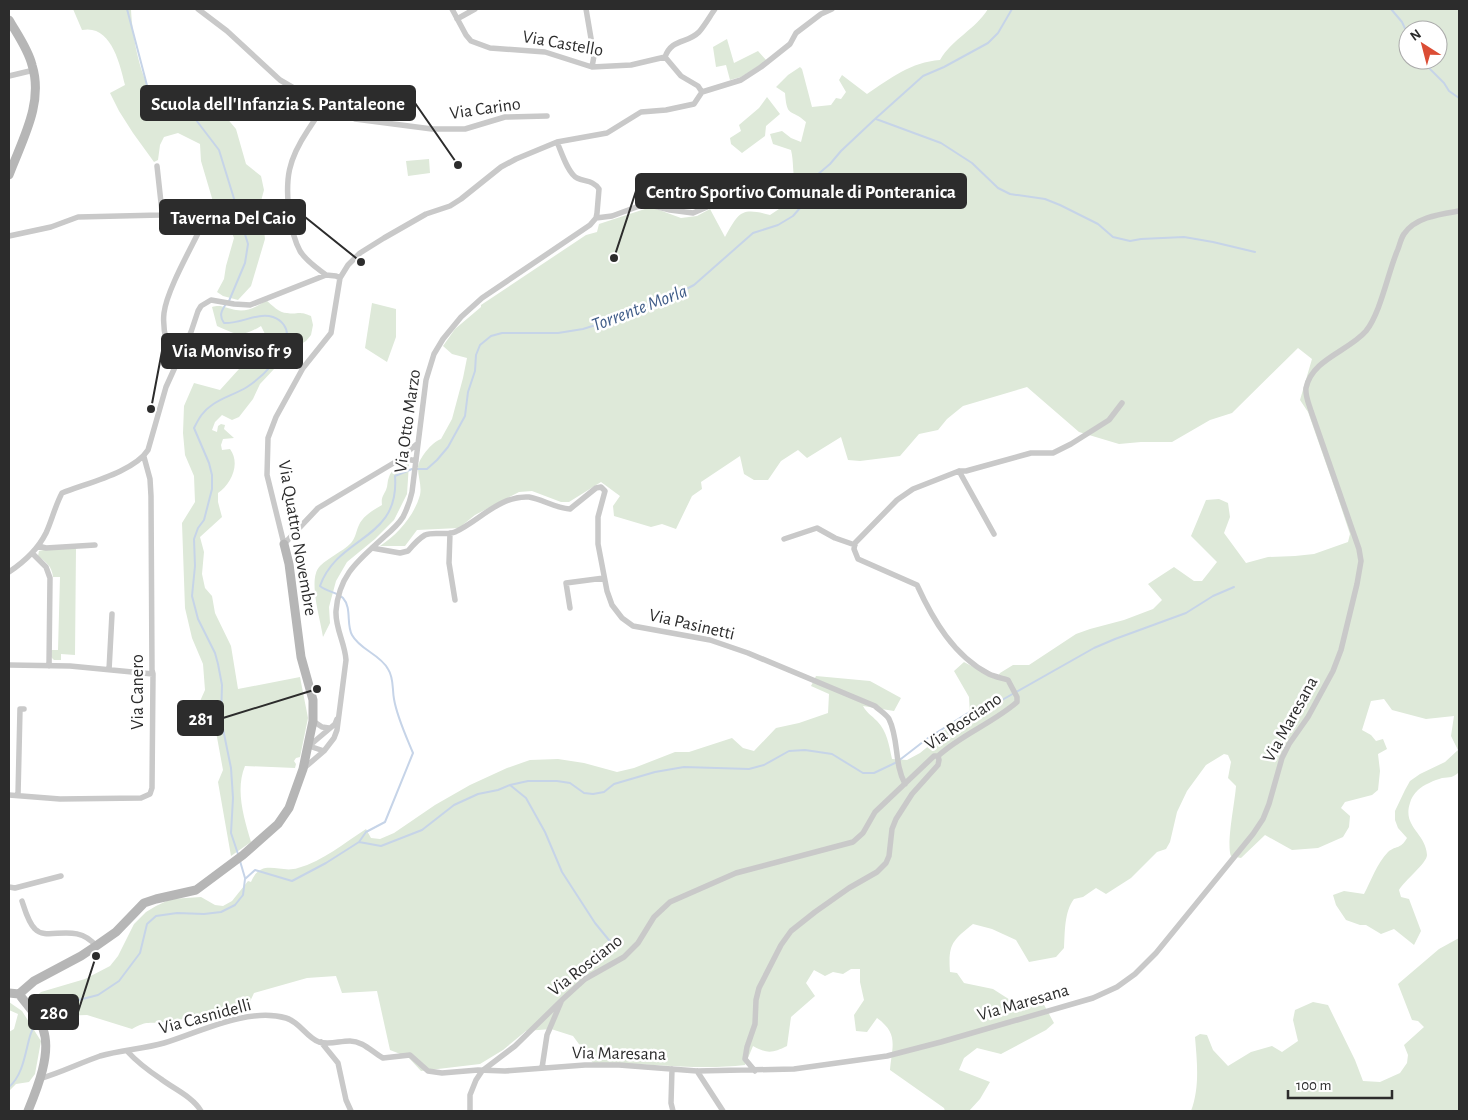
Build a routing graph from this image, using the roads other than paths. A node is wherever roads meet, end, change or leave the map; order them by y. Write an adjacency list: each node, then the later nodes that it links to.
1 (198, 9): 14 (street)
2 (452, 9): 7 (street, Via Castello)
3 (475, 9): 7 (street)
4 (586, 9): 10 (street)
5 (715, 9): 9 (street)
6 (832, 9): 13 (street)
7 (457, 19): 10 (street, Via Castello)
8 (9, 20): 11 (street)
9 (665, 57): 10 (street, Via Castello); 13 (street)
10 (592, 67)
11 (34, 70): 12 (street); 18 (street)
12 (9, 76)
13 (702, 92): 16 (street, Via Quattro Novembre)
14 (320, 111): 15 (street, Via Carino); 24 (street)
15 (547, 116)
16 (558, 142): 21 (street); 25 (street, Via Quattro Novembre)
17 (157, 166): 23 (street)
18 (9, 175)
19 (707, 207): 21 (street)
20 (1459, 211): 73 (street, Via Maresana)
21 (596, 218): 28 (street, Via Otto Marzo)
22 (204, 221): 26 (street)
23 (9, 236)
24 (326, 275): 25 (street); 26 (street)
25 (340, 278): 36 (street, Via Quattro Novembre)
26 (177, 365): 29 (street)
27 (1122, 403): 32 (street)
28 (418, 443): 30 (street); 31 (street, Via Otto Marzo)
29 (144, 457): 39 (street); 50 (street, Via Canero)
30 (397, 461): 31 (street); 36 (street)
31 (416, 461): 40 (street, Via Otto Marzo)
32 (959, 471): 34 (street); 38 (street)
33 (450, 533): 40 (street, Via Pasinetti); 43 (street, Via Pasinetti); 44 (street)
34 (994, 534)
35 (784, 539): 38 (street)
36 (284, 544): 53 (street, Via Quattro Novembre)
37 (95, 545): 39 (street)
38 (854, 545): 57 (street, Via Rosciano)
39 (38, 546): 41 (street)
40 (372, 548): 52 (street, Via Otto Marzo)
41 (32, 554): 42 (street); 48 (street)
42 (9, 572)
43 (604, 578): 45 (street); 59 (street, Via Pasinetti)
44 (455, 600)
45 (570, 608)
46 (112, 614): 49 (street)
47 (9, 665): 48 (street)
48 (49, 666): 49 (street)
49 (109, 670): 50 (street)
50 (153, 674): 61 (street, Via Canero)
51 (24, 709): 61 (street)
52 (339, 715): 54 (street, Via Otto Marzo); 56 (street, Via Otto Marzo)
53 (314, 721): 54 (street); 55 (street, Via Quattro Novembre)
54 (330, 728): 55 (street, Via Otto Marzo)
55 (309, 746): 56 (street); 58 (street, Via Quattro Novembre)
56 (324, 751): 58 (street, Via Otto Marzo)
57 (938, 756): 59 (street, Via Rosciano); 73 (street)
58 (303, 769): 65 (street, Via Quattro Novembre)
59 (905, 784): 68 (street, Via Rosciano)
60 (9, 795): 61 (street, Via Canero)
61 (18, 795)
62 (61, 876): 63 (street)
63 (9, 887)
64 (22, 901): 65 (street)
65 (96, 946): 67 (street, Via Quattro Novembre)
66 (9, 993): 67 (street)
67 (19, 994): 76 (street)
68 (562, 999): 71 (street, Via Maresana); 74 (street, Via Rosciano)
69 (321, 1042): 70 (street, Via Casnidelli); 74 (street); 79 (street, Via Casnidelli)
70 (127, 1051): 76 (street, Via Casnidelli); 78 (street)
71 (542, 1068): 72 (street, Via Maresana); 74 (street, Via Maresana)
72 (672, 1069): 75 (street, Via Maresana); 81 (street)
73 (755, 1070): 75 (street, Via Maresana)
74 (482, 1071): 80 (street)
75 (697, 1071): 82 (street)
76 (39, 1079): 77 (street)
77 (28, 1111)
78 (201, 1111)
79 (351, 1111)
80 (470, 1111)
81 (673, 1111)
82 (723, 1111)

